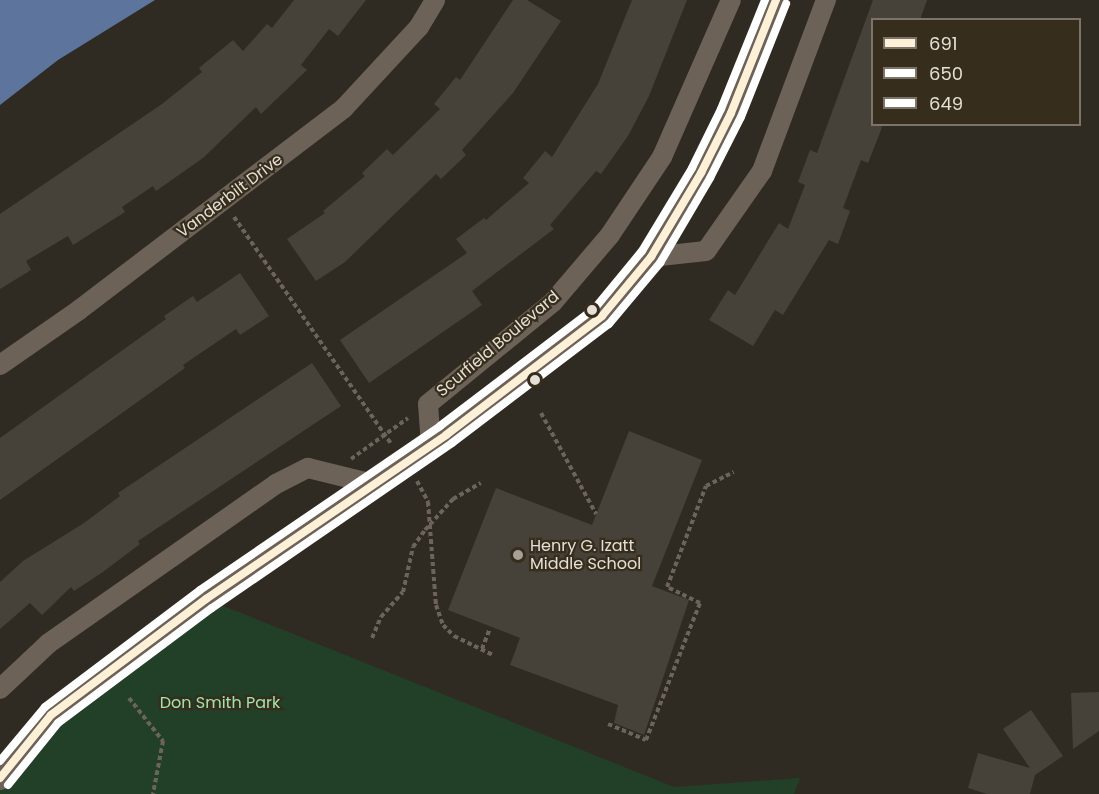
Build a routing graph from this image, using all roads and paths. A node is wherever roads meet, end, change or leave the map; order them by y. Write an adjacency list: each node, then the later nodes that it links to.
1 (435, 0): 5 (street, Vanderbilt Drive)
2 (731, 0): 8 (street, Scurfield Boulevard)
3 (776, 0): 6 (street)
4 (826, 0): 6 (street)
5 (223, 202): 7 (street, Vanderbilt Drive); 10 (path)
6 (651, 257): 11 (street)
7 (0, 365)
8 (428, 404): 10 (path); 11 (street, Scurfield Boulevard)
9 (542, 412): 17 (path)
10 (385, 435): 12 (path); 14 (path)
11 (431, 445): 12 (street)
12 (405, 463): 16 (street); 18 (path)
13 (734, 472): 25 (path)
14 (331, 474): 16 (street); 23 (street)
15 (481, 483): 18 (path)
16 (373, 484): 26 (street)
17 (596, 514)
18 (430, 524): 20 (path); 21 (path)
19 (490, 628): 21 (path)
20 (372, 638)
21 (482, 649): 22 (path)
22 (494, 655)
23 (0, 689)
24 (129, 698): 27 (path)
25 (608, 724)
26 (0, 778)
27 (153, 794)

